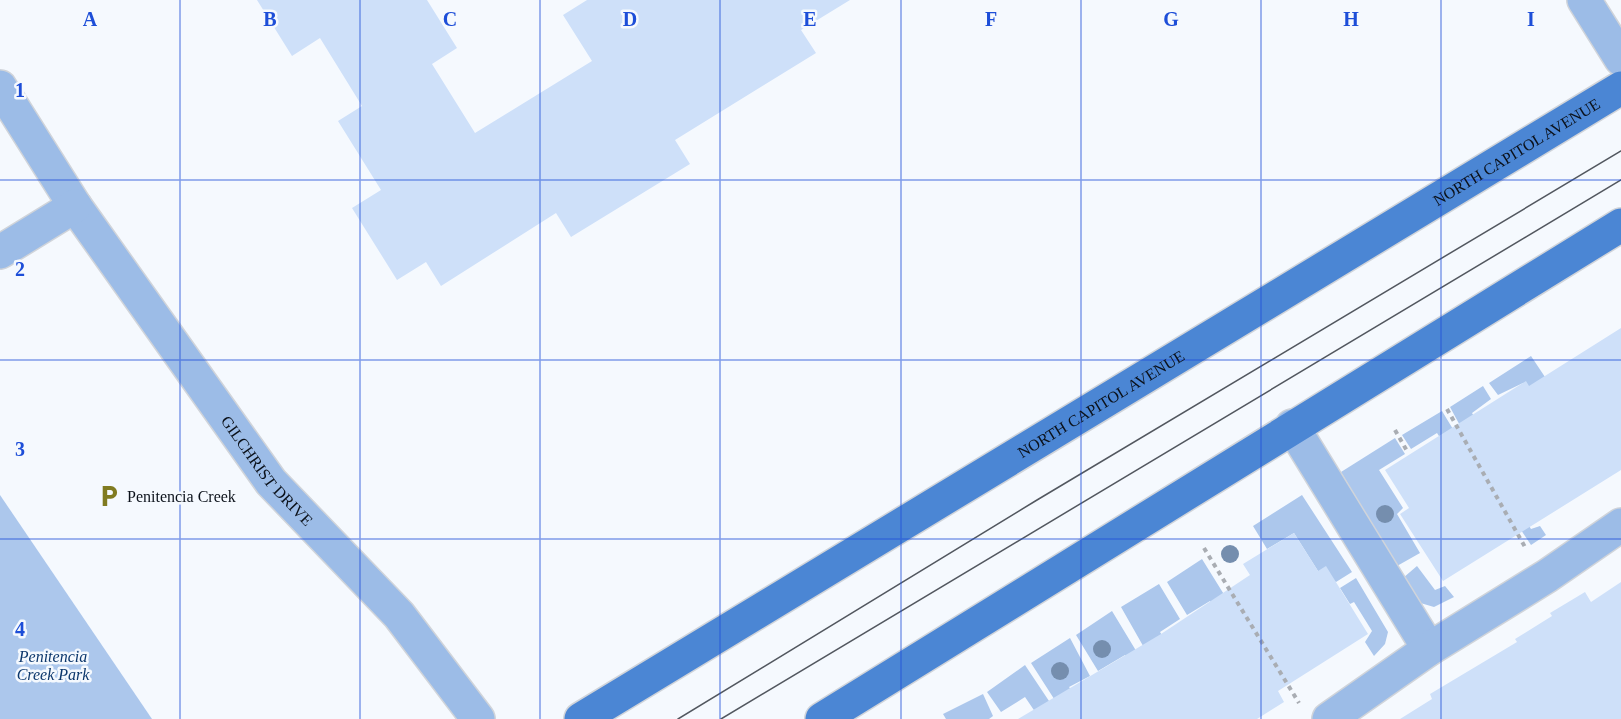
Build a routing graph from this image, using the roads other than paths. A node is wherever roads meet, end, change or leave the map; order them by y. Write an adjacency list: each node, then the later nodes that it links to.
1 (1584, 0): 2 (lane)
2 (1621, 59)
3 (0, 87): 5 (lane, GILCHRIST DRIVE)
4 (1621, 88): 13 (main road, NORTH CAPITOL AVENUE)
5 (75, 206): 7 (lane); 12 (lane, GILCHRIST DRIVE)
6 (1621, 225): 8 (main road)
7 (0, 252)
8 (1292, 426): 10 (lane); 14 (main road)
9 (1621, 525): 10 (lane)
10 (1429, 649): 11 (lane)
11 (1316, 714)
12 (478, 719)
13 (580, 719)
14 (822, 719)

